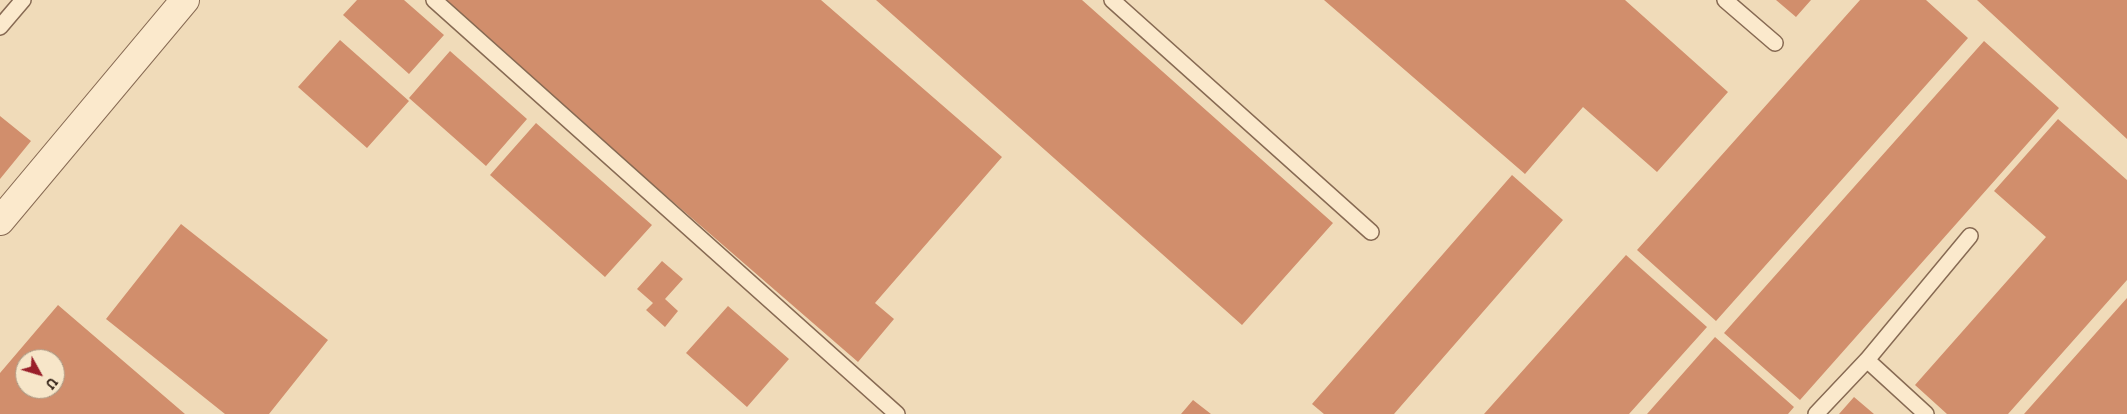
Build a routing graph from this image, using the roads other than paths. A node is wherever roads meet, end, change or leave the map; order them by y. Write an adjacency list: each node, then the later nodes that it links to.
1 (23, 0): 6 (lane)
2 (184, 0): 8 (street)
3 (434, 0): 12 (lane)
4 (1112, 0): 9 (lane)
5 (1725, 0): 7 (lane)
6 (0, 26)
7 (1775, 43)
8 (0, 221)
9 (1371, 232)
10 (1970, 236): 11 (lane)
11 (1867, 360): 13 (lane); 14 (lane)
12 (897, 414)
13 (1816, 414)
14 (1926, 414)

